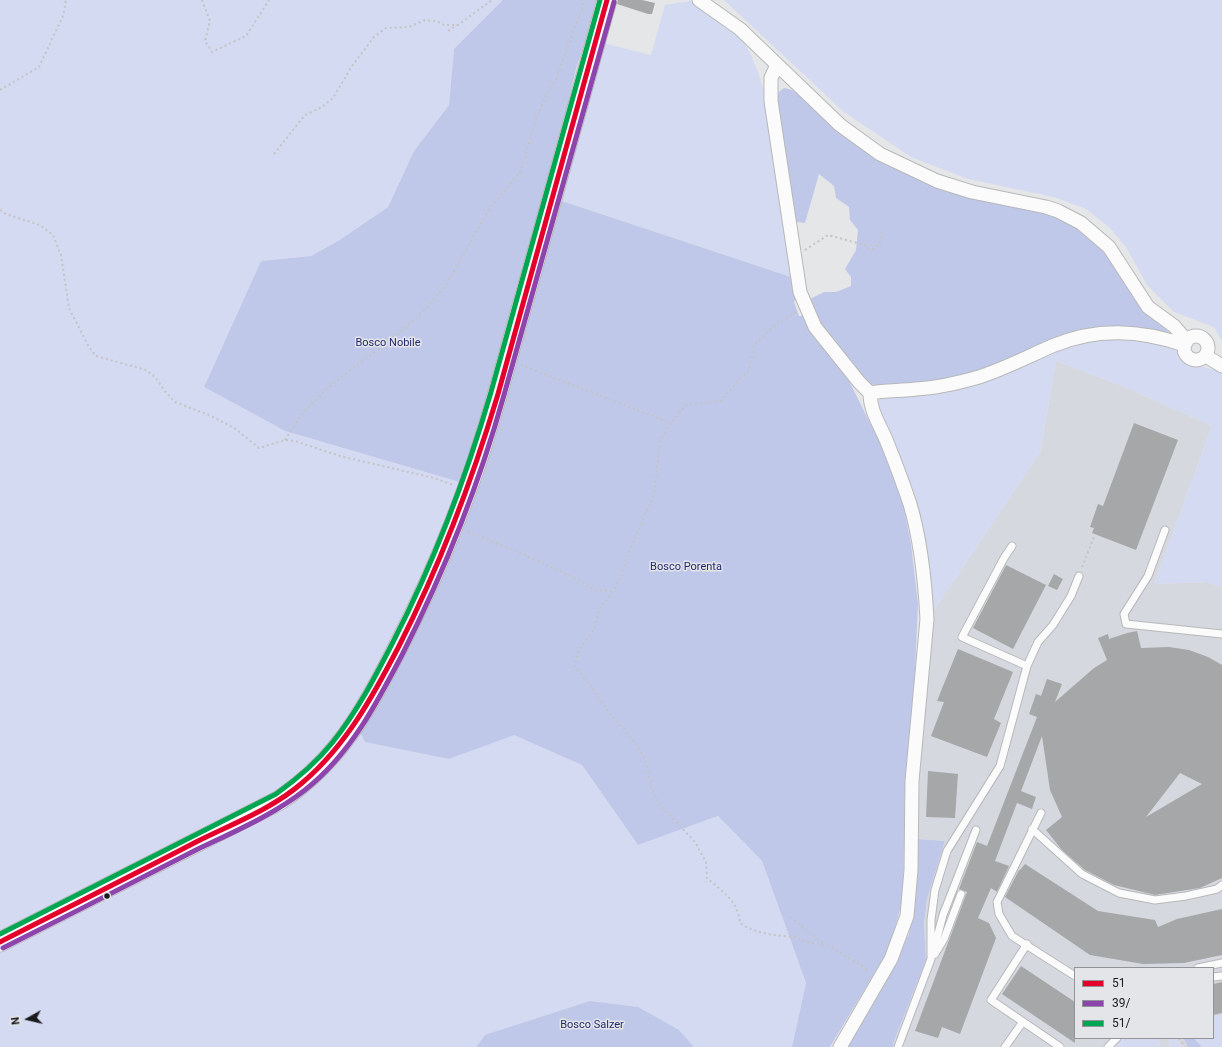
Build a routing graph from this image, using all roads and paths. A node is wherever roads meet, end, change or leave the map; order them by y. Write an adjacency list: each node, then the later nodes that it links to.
1 (66, 0): 11 (path)
2 (202, 0): 3 (path)
3 (269, 0)
4 (492, 0): 8 (path)
5 (585, 0): 22 (path)
6 (607, 0): 18 (main road)
7 (699, 0): 10 (street)
8 (458, 25): 9 (path); 12 (path)
9 (448, 31)
10 (777, 65): 15 (street); 17 (street)
11 (0, 90)
12 (274, 154)
13 (0, 210): 22 (path)
14 (880, 230): 15 (path)
15 (795, 254): 16 (street)
16 (805, 305): 20 (street); 21 (path)
17 (1186, 343): 19 (street); 20 (street)
18 (507, 360): 21 (path); 23 (main road)
19 (1222, 366)
20 (870, 393): 45 (street)
21 (671, 423): 29 (path)
22 (285, 440): 23 (path)
23 (468, 489): 24 (main road)
24 (454, 527): 29 (path); 38 (main road)
25 (1165, 530): 30 (lane)
26 (1094, 537): 28 (path)
27 (1012, 546): 31 (lane)
28 (1079, 576): 31 (lane)
29 (612, 592): 40 (path)
30 (1222, 634)
31 (1027, 666): 41 (lane)
32 (1041, 813): 33 (lane)
33 (1032, 829): 35 (lane); 39 (lane)
34 (976, 830): 41 (lane)
35 (1222, 885)
36 (961, 894): 41 (lane)
37 (790, 917): 40 (path)
38 (0, 942)
39 (1027, 944): 44 (lane); 46 (lane)
40 (826, 945): 45 (path)
41 (931, 959): 49 (lane)
42 (1222, 963): 43 (lane)
43 (1203, 967)
44 (1074, 975)
45 (879, 979): 48 (street)
46 (1022, 1023): 50 (lane); 51 (lane)
47 (1115, 1039): 52 (lane)
48 (840, 1047)
49 (898, 1047)
50 (1006, 1047)
51 (1060, 1047)
52 (1108, 1047)

